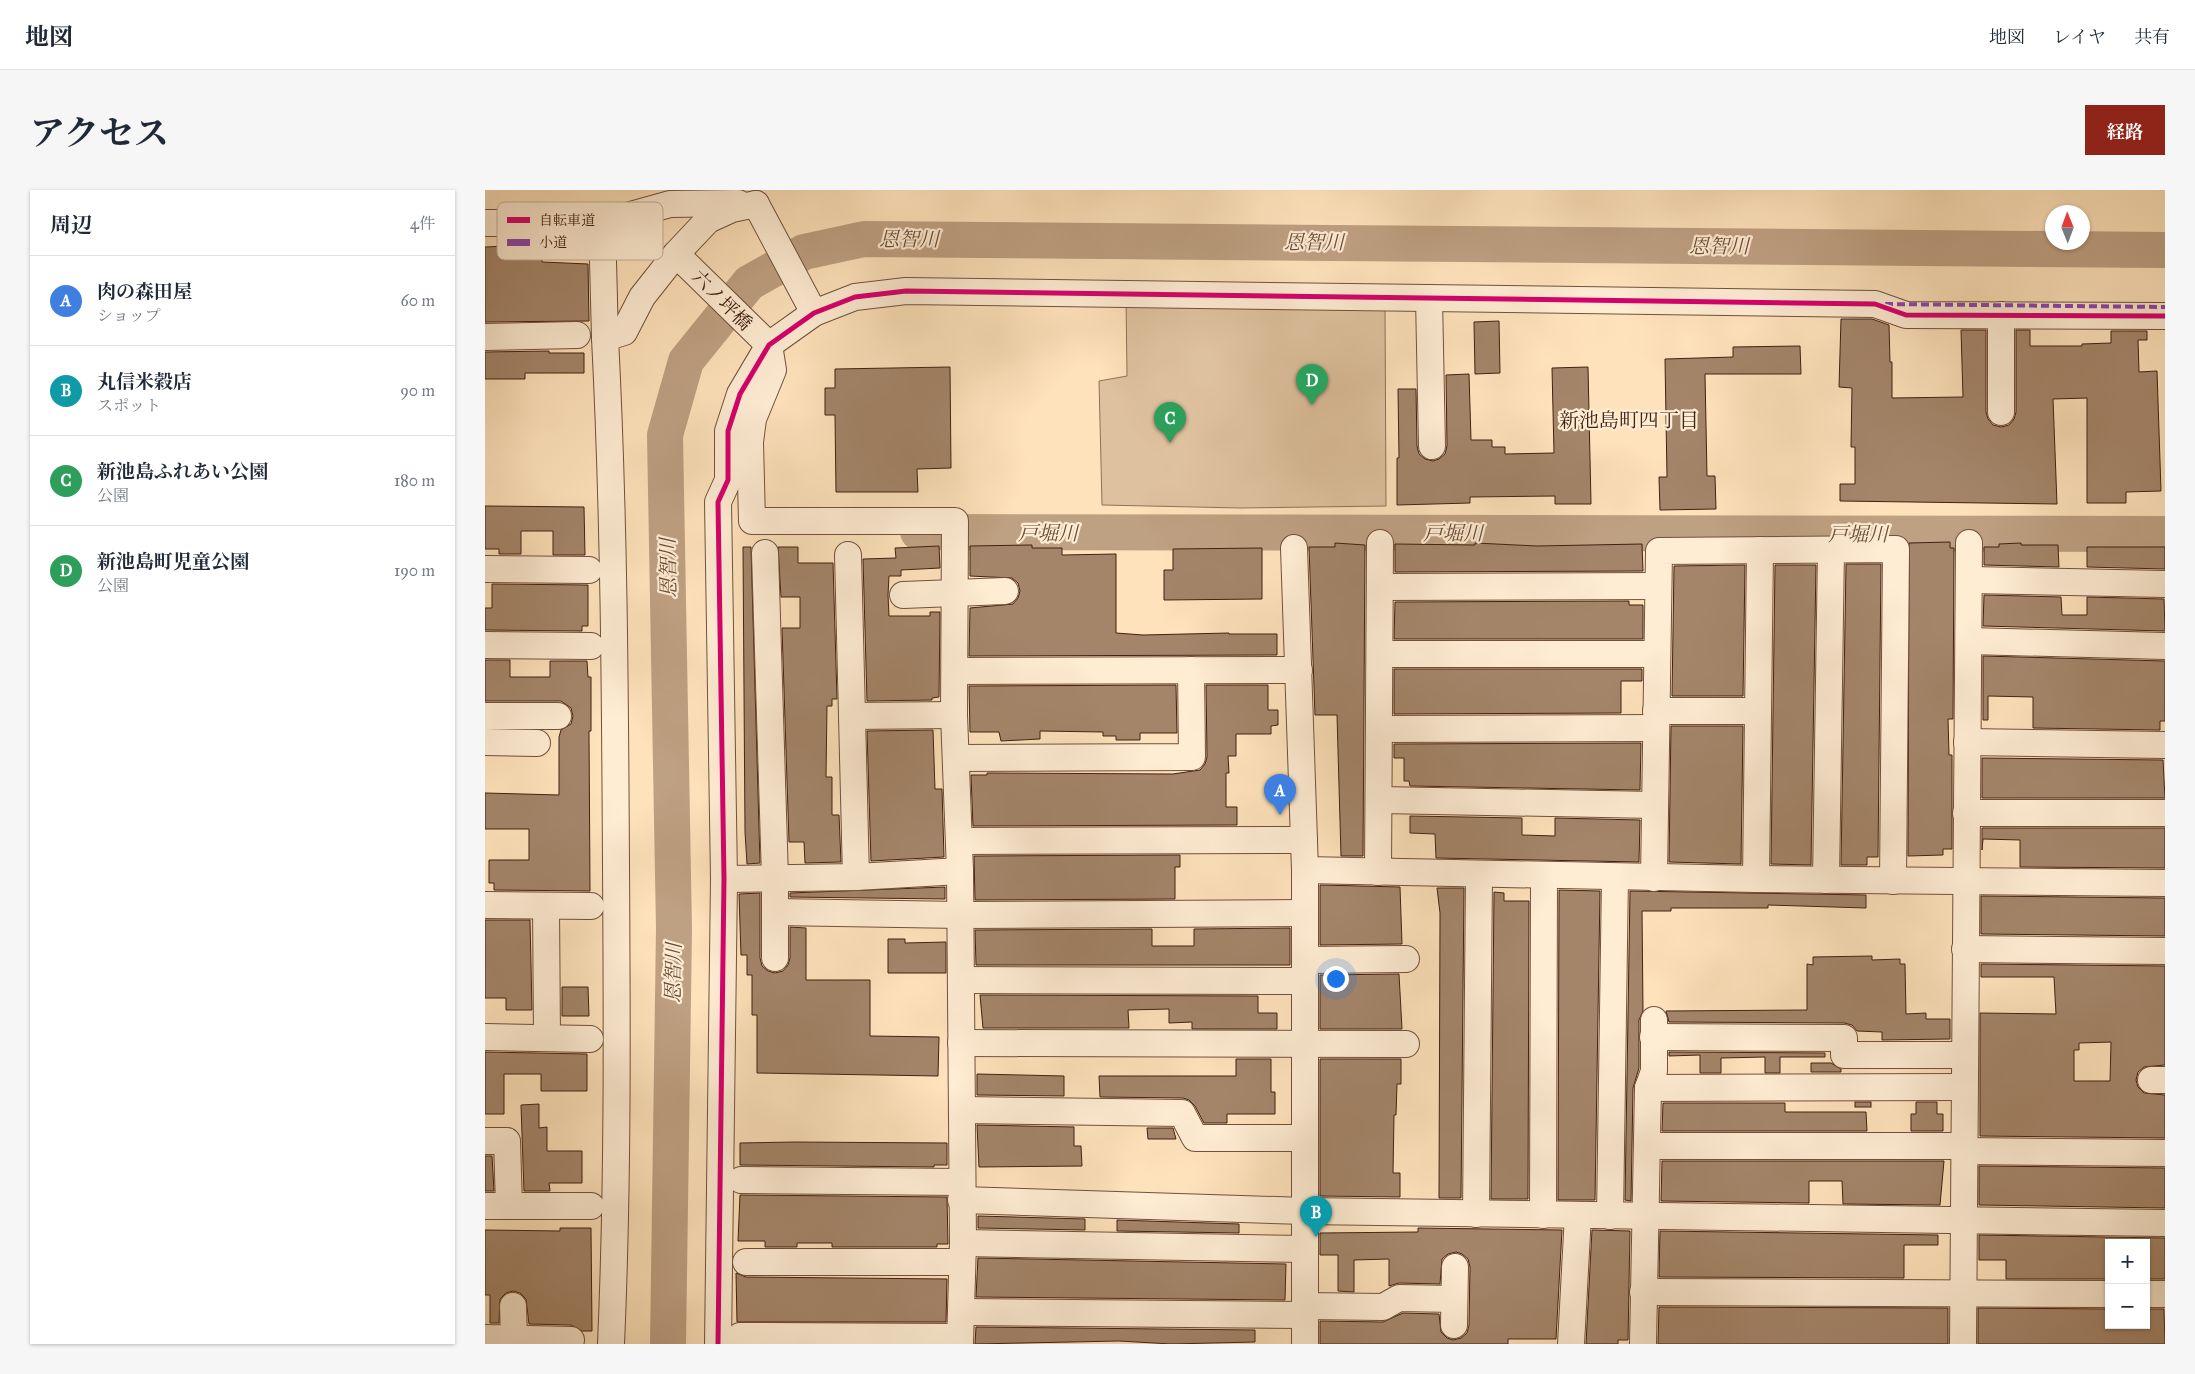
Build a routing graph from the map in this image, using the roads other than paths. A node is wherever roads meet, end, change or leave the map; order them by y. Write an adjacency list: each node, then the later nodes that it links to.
1 (756, 204): 2 (street); 3 (street); 6 (street)
2 (663, 206)
3 (676, 254): 11 (street); 12 (street, 六ノ坪橋)
4 (604, 260): 11 (street)
5 (1429, 298): 6 (street); 7 (street); 14 (street)
6 (814, 313): 12 (street)
7 (2001, 315): 8 (street); 13 (street)
8 (2165, 316)
9 (577, 335): 10 (street)
10 (485, 337)
11 (605, 338): 130 (street)
12 (769, 345): 29 (street); 67 (street)
13 (2001, 412)
14 (1432, 446)
15 (1380, 543): 27 (street)
16 (1969, 543): 24 (street)
17 (1294, 548): 38 (street)
18 (1760, 550): 19 (street); 26 (street); 40 (street)
19 (1831, 550): 69 (street); 70 (street)
20 (765, 553): 65 (street)
21 (848, 555): 44 (street)
22 (485, 569): 23 (street)
23 (589, 570)
24 (1970, 580): 25 (street); 31 (street)
25 (2165, 584)
26 (1658, 586): 27 (street); 36 (street)
27 (1380, 587): 35 (street)
28 (1005, 591): 29 (street)
29 (956, 593): 30 (street); 39 (street)
30 (903, 595)
31 (1969, 641): 34 (street); 48 (street)
32 (485, 645): 33 (street)
33 (591, 646)
34 (2165, 646)
35 (1380, 654): 36 (street); 46 (street)
36 (1657, 654): 45 (street)
37 (1191, 670): 38 (street); 39 (street); 51 (street)
38 (1299, 670): 56 (street)
39 (956, 671): 41 (street)
40 (1758, 711): 45 (street); 68 (street)
41 (954, 715): 44 (street); 51 (street)
42 (485, 716): 43 (street)
43 (557, 716)
44 (852, 716): 63 (street)
45 (1656, 720): 46 (street); 53 (street)
46 (1380, 729): 52 (street)
47 (485, 742): 49 (street)
48 (1967, 742): 50 (street); 54 (street)
49 (537, 743)
50 (2165, 745)
51 (957, 758): 57 (street)
52 (1380, 800): 53 (street); 60 (street)
53 (1655, 804): 66 (street)
54 (1967, 812): 55 (street); 71 (street)
55 (2165, 813)
56 (1304, 840): 57 (street); 58 (street)
57 (959, 841): 59 (street)
58 (1305, 870): 60 (street); 77 (street)
59 (960, 871): 63 (street); 78 (street)
60 (1378, 872): 61 (street)
61 (1479, 874): 62 (street); 105 (street)
62 (1544, 875): 64 (street); 106 (street)
63 (856, 877): 65 (street)
64 (1615, 877): 66 (street); 108 (street)
65 (775, 878): 67 (street); 76 (street)
66 (1654, 878): 68 (street)
67 (723, 879): 129 (street)
68 (1756, 879): 69 (street)
69 (1826, 880): 70 (street)
70 (1893, 881): 71 (street)
71 (1965, 882): 72 (street); 79 (street)
72 (2165, 883)
73 (485, 905): 74 (street)
74 (546, 906): 75 (street); 86 (street)
75 (591, 906)
76 (775, 912): 78 (street); 81 (street)
77 (1305, 913): 78 (street); 83 (street)
78 (961, 915): 84 (street)
79 (1965, 948): 80 (street); 91 (street)
80 (2165, 951)
81 (775, 958)
82 (1406, 959): 83 (street)
83 (1305, 970): 84 (street); 89 (street)
84 (961, 980): 88 (street)
85 (485, 1037): 86 (street)
86 (547, 1037): 87 (street)
87 (590, 1039)
88 (961, 1043): 89 (street); 94 (street)
89 (1305, 1044): 90 (street); 95 (street)
90 (1406, 1044)
91 (1964, 1055): 92 (street); 93 (street)
92 (1964, 1087): 93 (street); 98 (street)
93 (1648, 1088): 97 (street)
94 (962, 1110): 95 (street); 101 (street)
95 (1305, 1138): 104 (street)
96 (485, 1141): 102 (street)
97 (1647, 1146): 98 (street); 109 (street)
98 (1964, 1149): 99 (street); 110 (street)
99 (2165, 1153)
100 (741, 1180): 101 (street)
101 (961, 1191): 104 (street); 113 (street)
102 (497, 1206): 103 (street)
103 (591, 1206)
104 (1305, 1211): 105 (street); 112 (street)
105 (1476, 1214): 106 (street)
106 (1543, 1215): 107 (street)
107 (1578, 1215): 108 (street); 132 (street)
108 (1610, 1216): 109 (street)
109 (1645, 1216): 110 (street); 116 (street)
110 (1963, 1221): 111 (street); 117 (street)
111 (2165, 1223)
112 (1305, 1249): 113 (street); 123 (street)
113 (962, 1253): 114 (street); 125 (street)
114 (746, 1262)
115 (1455, 1267): 121 (street)
116 (1643, 1292): 117 (street); 133 (street)
117 (1963, 1294): 118 (street); 134 (street)
118 (2105, 1294)
119 (2150, 1294): 120 (street)
120 (2165, 1294)
121 (1454, 1299): 123 (street); 124 (street)
122 (513, 1306): 127 (street)
123 (1305, 1310): 125 (street); 131 (street)
124 (1454, 1324)
125 (961, 1331): 129 (street)
126 (485, 1338): 127 (street)
127 (514, 1338): 128 (street)
128 (571, 1340)
129 (729, 1340)
130 (611, 1344)
131 (1305, 1344)
132 (1571, 1344)
133 (1643, 1344)
134 (1963, 1344)

